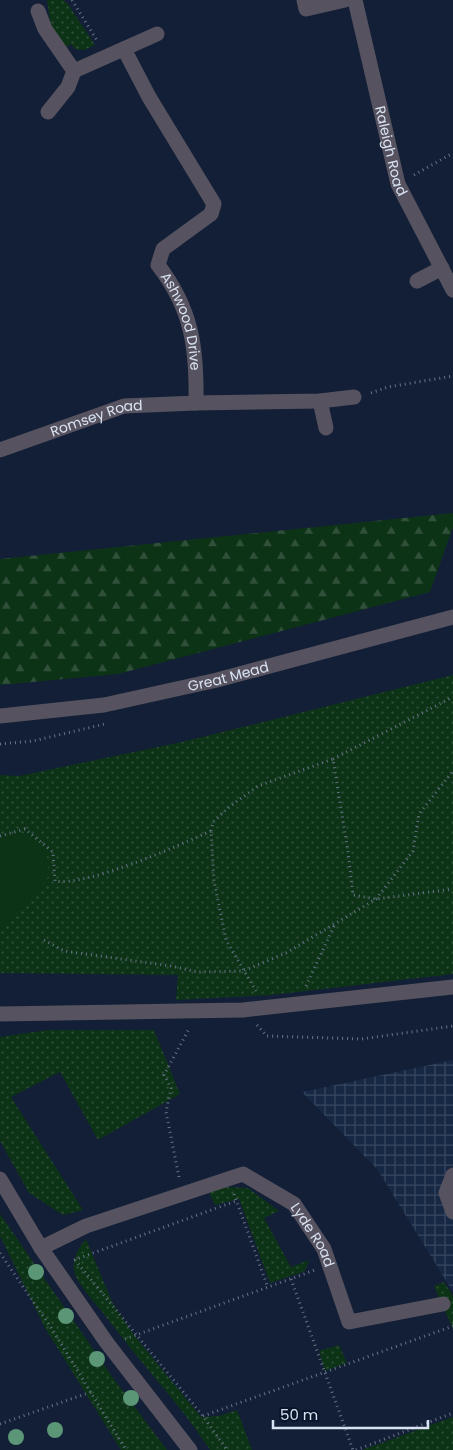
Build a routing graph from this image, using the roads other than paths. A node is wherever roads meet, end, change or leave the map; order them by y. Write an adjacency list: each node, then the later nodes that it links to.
1 (304, 0): 2 (street)
2 (345, 0)
3 (356, 0): 9 (street, Raleigh Road)
4 (38, 11): 7 (street)
5 (157, 34): 6 (street)
6 (124, 48): 7 (street); 14 (street, Ashwood Drive)
7 (74, 70): 8 (street)
8 (48, 112)
9 (442, 268): 10 (street); 11 (street, Raleigh Road)
10 (416, 281)
11 (453, 290)
12 (354, 397): 13 (street)
13 (320, 401): 14 (street); 15 (street)
14 (196, 403): 16 (street, Romsey Road)
15 (326, 428)
16 (0, 450)
17 (453, 617): 18 (street, Great Mead)
18 (0, 716)
19 (453, 987): 20 (street)
20 (0, 1014)
21 (453, 1175): 23 (street)
22 (0, 1179): 24 (street)
23 (453, 1212)
24 (41, 1248): 25 (street, Lyde Road); 26 (street)
25 (443, 1304)
26 (190, 1450)

